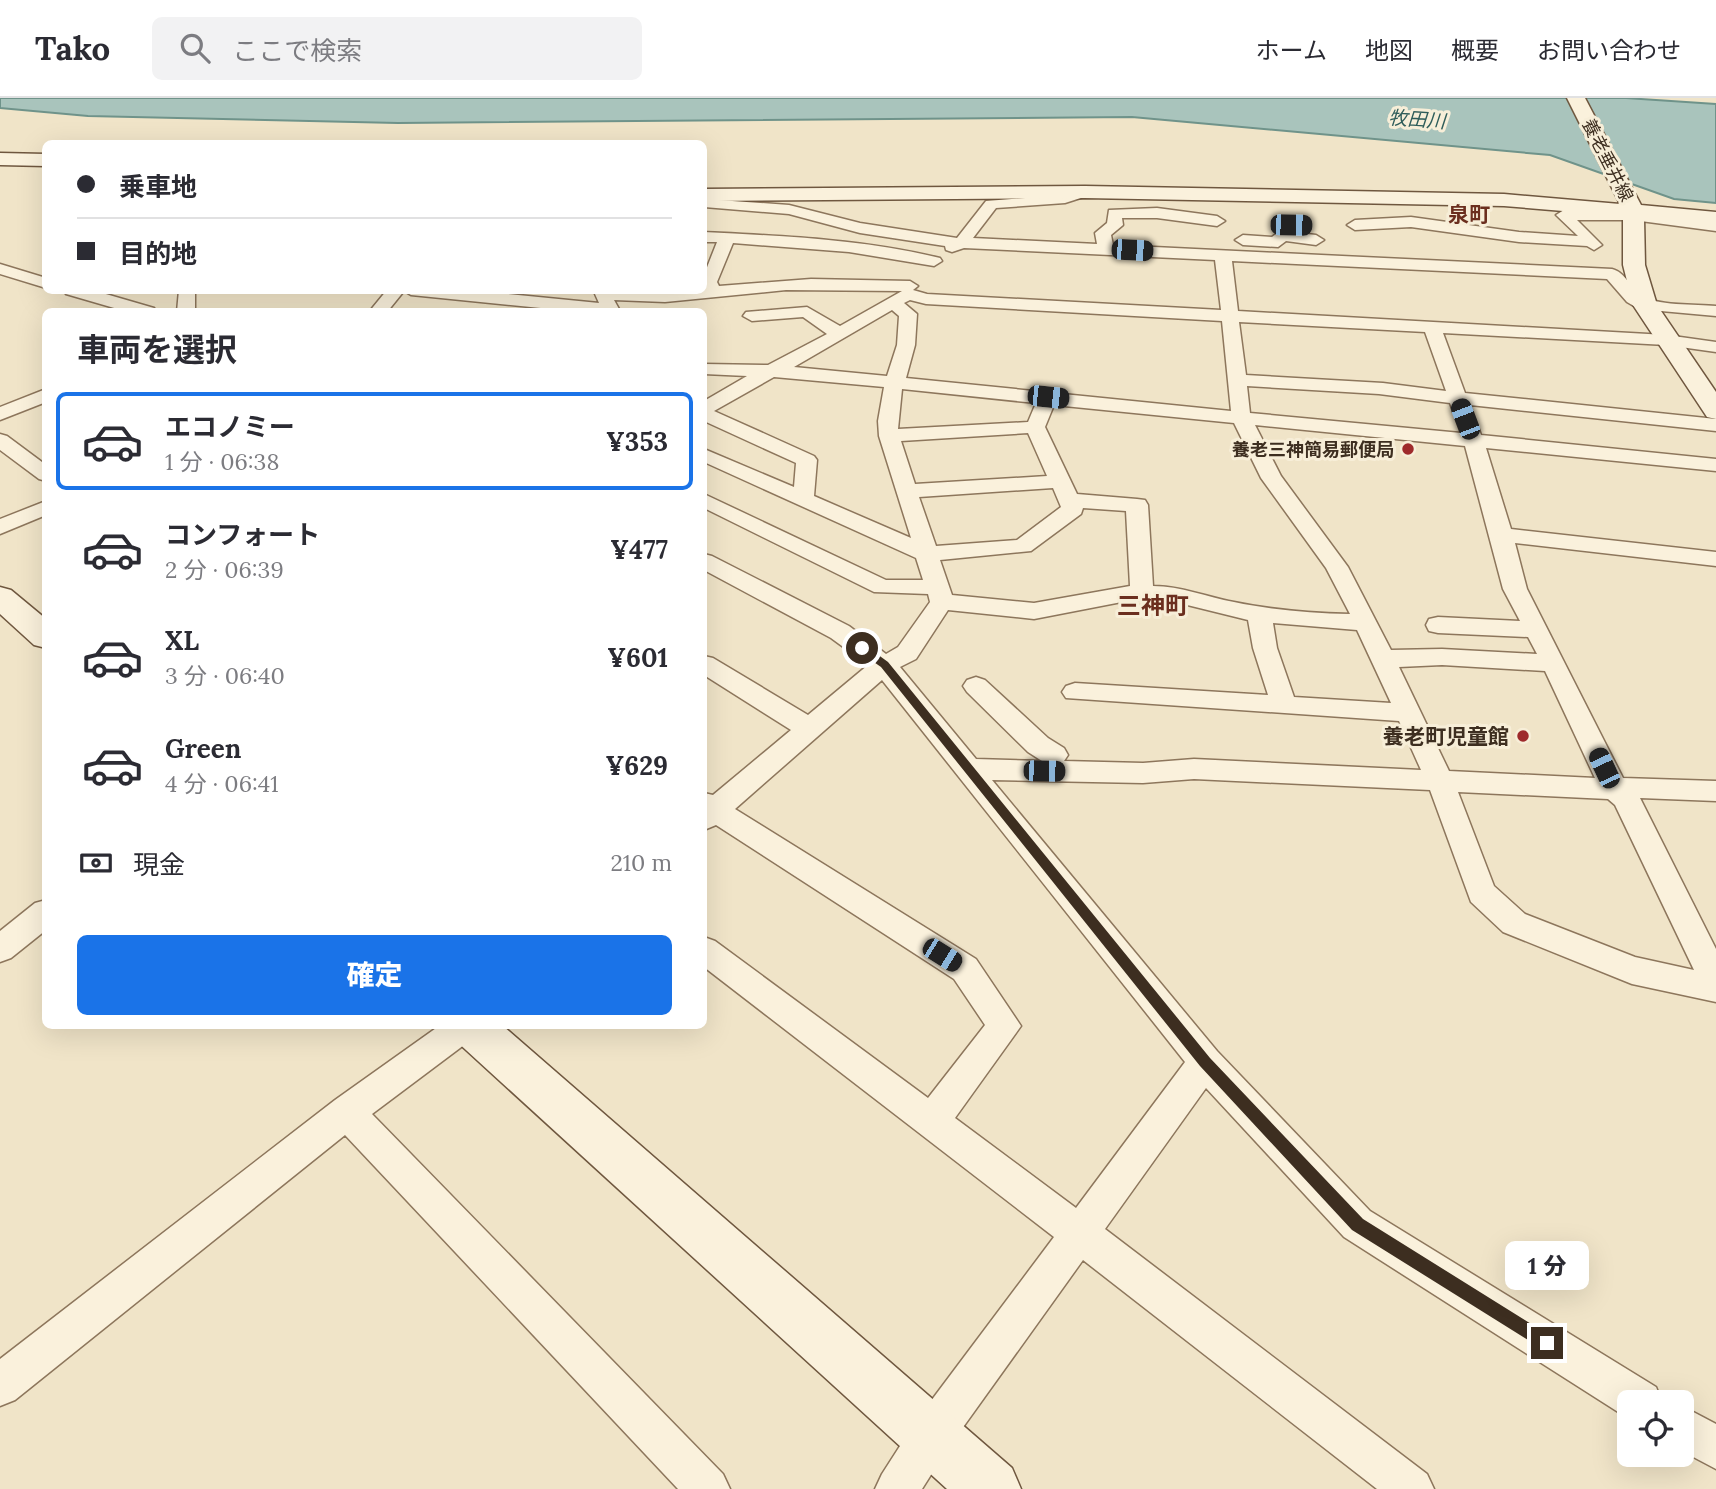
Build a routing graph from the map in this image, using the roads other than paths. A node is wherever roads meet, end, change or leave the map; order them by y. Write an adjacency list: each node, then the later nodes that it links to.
1 (1576, 98): 8 (street, 養老垂井線)
2 (0, 159): 3 (street)
3 (42, 160)
4 (1085, 192): 5 (street); 6 (street); 21 (street)
5 (707, 195)
6 (1210, 196): 8 (street); 10 (street)
7 (707, 203): 21 (street)
8 (1630, 205): 9 (street); 13 (street); 20 (street); 40 (street, 養老垂井線)
9 (1716, 218)
10 (1217, 221): 14 (street); 22 (street)
11 (1424, 223): 20 (street); 25 (street); 25 (street)
12 (1265, 225): 19 (street)
13 (1716, 226)
14 (1108, 229): 15 (street); 16 (street); 24 (street)
15 (1090, 230)
16 (1126, 231)
17 (707, 237): 18 (street)
18 (727, 238): 26 (street); 28 (street)
19 (1316, 240): 22 (street); 27 (street)
20 (1592, 242): 30 (street)
21 (961, 243): 24 (street); 28 (street)
22 (1215, 246): 24 (street); 27 (street); 45 (street)
23 (1483, 246): 25 (street)
24 (1105, 248)
25 (1441, 249): 27 (street); 30 (street)
26 (712, 256): 32 (street)
27 (1313, 260)
28 (934, 261): 38 (street)
29 (0, 269): 31 (street)
30 (1612, 274): 40 (street)
31 (42, 282)
32 (712, 292): 33 (street); 38 (street)
33 (707, 293)
34 (86, 294): 41 (street)
35 (393, 294): 42 (street)
36 (482, 294): 39 (street)
37 (693, 294): 39 (street)
38 (903, 294): 45 (street); 47 (street); 53 (street)
39 (606, 301)
40 (1645, 305): 43 (street); 48 (street, 養老垂井線)
41 (134, 308)
42 (380, 308)
43 (1716, 311)
44 (752, 316): 47 (street)
45 (1228, 316): 46 (street); 52 (street)
46 (1432, 328): 48 (street); 56 (street)
47 (838, 334): 51 (street)
48 (1666, 340): 49 (street); 58 (street, 養老垂井線)
49 (1716, 347)
50 (707, 369): 51 (street)
51 (776, 371): 53 (street); 57 (street)
52 (1236, 380): 56 (street); 61 (street)
53 (896, 382): 55 (street); 64 (street)
54 (42, 397): 60 (street)
55 (1048, 397): 61 (street); 63 (street)
56 (1457, 398): 62 (street); 66 (street)
57 (707, 409)
58 (1716, 411)
59 (707, 412): 72 (street)
60 (0, 414)
61 (1241, 416): 66 (street); 84 (street)
62 (1716, 425)
63 (1035, 427): 64 (street); 70 (street)
64 (889, 436): 71 (street)
65 (0, 440): 69 (street)
66 (1474, 440): 68 (street); 76 (street)
67 (707, 456): 72 (street)
68 (1716, 465)
69 (42, 472)
70 (1064, 490): 71 (street); 77 (street); 80 (street)
71 (907, 491): 77 (street)
72 (803, 499): 77 (street)
73 (707, 501): 81 (street)
74 (42, 509): 75 (street)
75 (0, 527)
76 (1502, 535): 78 (street); 86 (street)
77 (927, 554): 81 (street)
78 (1716, 559)
79 (707, 563): 90 (street)
80 (1142, 593): 81 (street); 83 (street)
81 (939, 595): 90 (street)
82 (0, 597): 87 (street)
83 (1259, 613): 84 (street); 94 (street)
84 (1366, 623): 88 (street)
85 (1438, 625): 86 (street)
86 (1536, 630): 89 (street)
87 (42, 634)
88 (1383, 659): 89 (street); 95 (street)
89 (1554, 663): 102 (street)
90 (884, 664): 96 (street); 99 (street)
91 (707, 666): 96 (street)
92 (976, 686): 98 (street)
93 (1075, 692): 94 (street)
94 (1284, 704): 95 (street)
95 (1409, 713): 101 (street)
96 (810, 729): 104 (street)
97 (1003, 750): 98 (street)
98 (1054, 755): 100 (street)
99 (970, 769): 100 (street); 112 (street)
100 (1166, 771): 101 (street)
101 (1440, 780): 102 (street); 109 (street)
102 (1614, 789): 103 (street); 108 (street)
103 (1716, 791)
104 (707, 811): 114 (street)
105 (42, 915): 106 (street)
106 (0, 949)
107 (707, 952): 114 (street)
108 (1716, 981)
109 (1716, 988)
110 (460, 1029): 113 (street)
111 (474, 1029): 119 (street)
112 (1205, 1062): 115 (street); 117 (street)
113 (347, 1112): 116 (street); 121 (street)
114 (931, 1121): 115 (street)
115 (1079, 1233): 119 (street); 124 (street)
116 (0, 1385)
117 (1623, 1390)
118 (1694, 1434): 120 (street)
119 (931, 1436): 122 (street); 123 (street)
120 (1716, 1448)
121 (708, 1489)
122 (897, 1489)
123 (991, 1489)
124 (1412, 1489)

